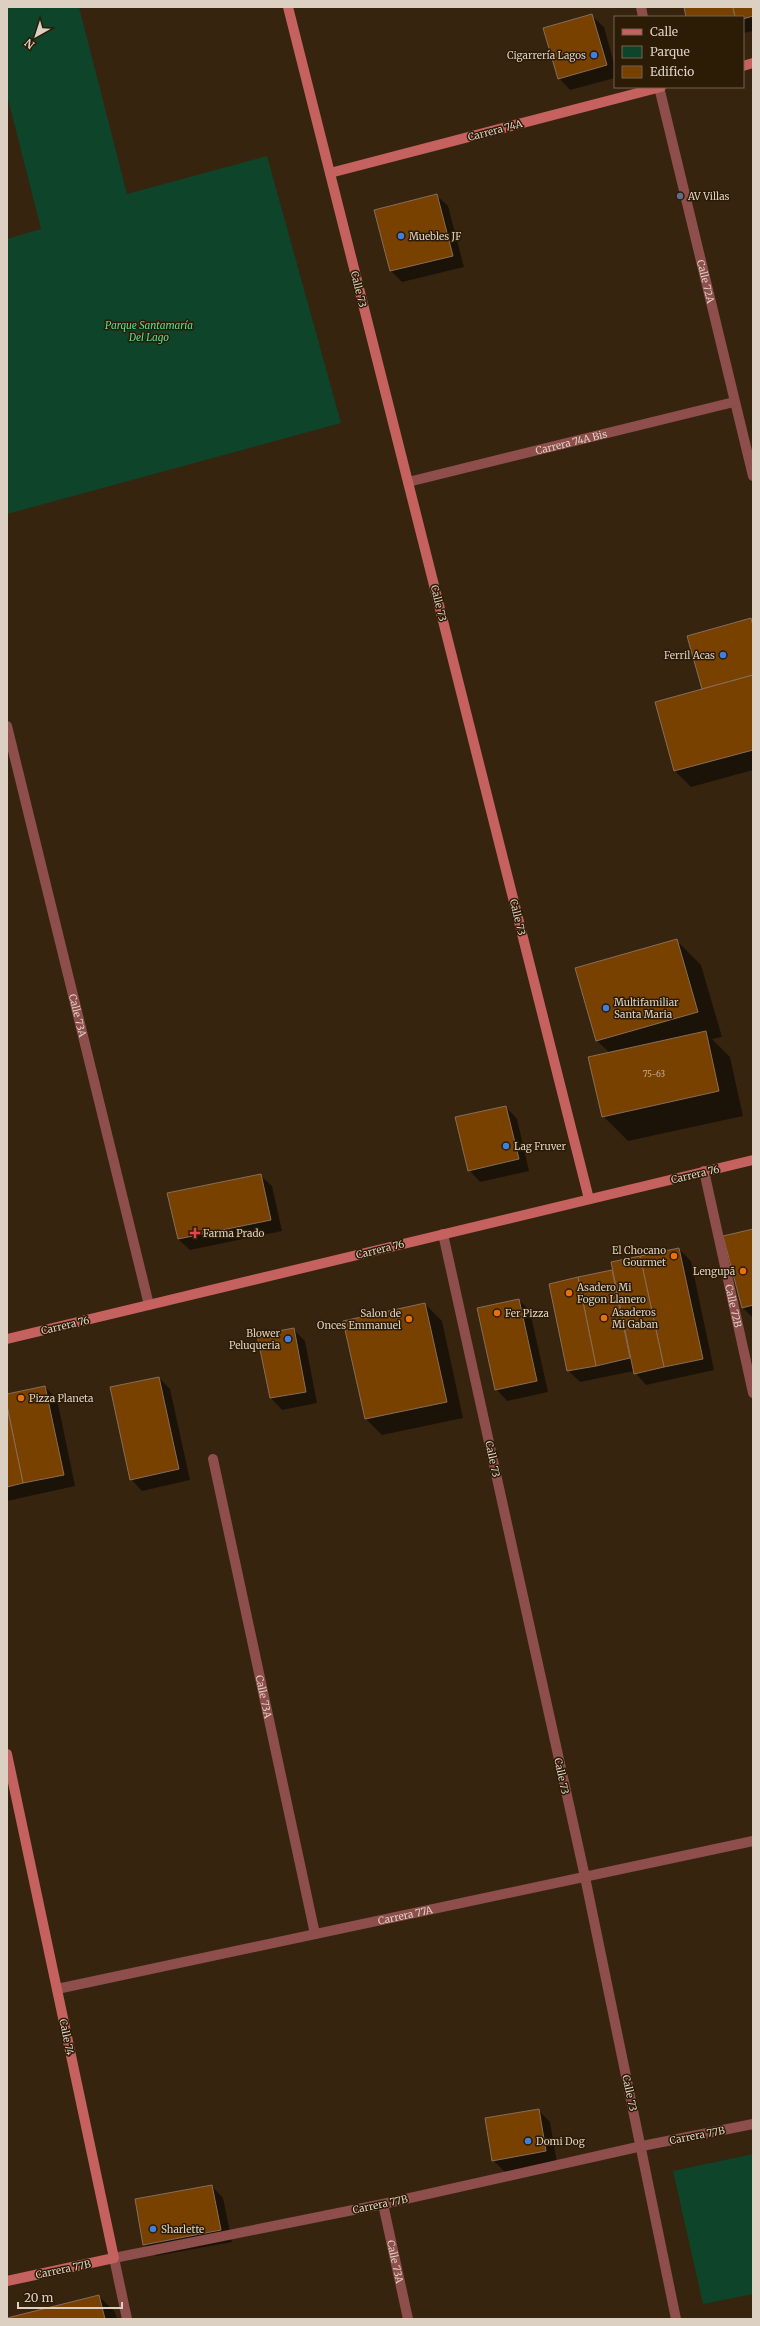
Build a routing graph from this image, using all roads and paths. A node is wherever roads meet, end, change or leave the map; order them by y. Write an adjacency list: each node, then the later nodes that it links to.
1 (288, 7): 4 (street, Calle 73)
2 (656, 88): 4 (street, Carrera 74A)
3 (660, 88): 5 (street, Calle 72A)
4 (330, 173): 7 (street, Calle 73)
5 (734, 402): 6 (street, Calle 72A); 7 (street, Carrera 74A Bis)
6 (753, 476)
7 (408, 482): 11 (street, Calle 73)
8 (7, 726): 13 (street, Calle 73A)
9 (753, 1160): 10 (street, Carrera 76)
10 (704, 1171): 11 (street, Carrera 76); 15 (street, Calle 72B)
11 (590, 1199): 12 (street, Carrera 76)
12 (443, 1234): 13 (street, Carrera 76); 19 (street, Calle 73)
13 (149, 1305): 14 (street, Carrera 76)
14 (7, 1339)
15 (753, 1393)
16 (213, 1459): 20 (street, Calle 73A)
17 (7, 1754): 21 (street, Calle 74)
18 (753, 1841): 19 (street, Carrera 77A)
19 (585, 1877): 20 (street, Carrera 77A); 23 (street, Calle 73)
20 (315, 1934): 21 (street, Carrera 77A)
21 (57, 1989): 25 (street, Calle 74)
22 (753, 2124): 23 (street, Carrera 77B)
23 (642, 2146): 24 (street, Carrera 77B); 29 (street, Calle 73)
24 (383, 2204): 25 (street, Carrera 77B); 28 (street, Calle 73A)
25 (114, 2258): 26 (street, Carrera 77B); 27 (street, Calle 74)
26 (7, 2281)
27 (127, 2319)
28 (408, 2319)
29 (676, 2319)

